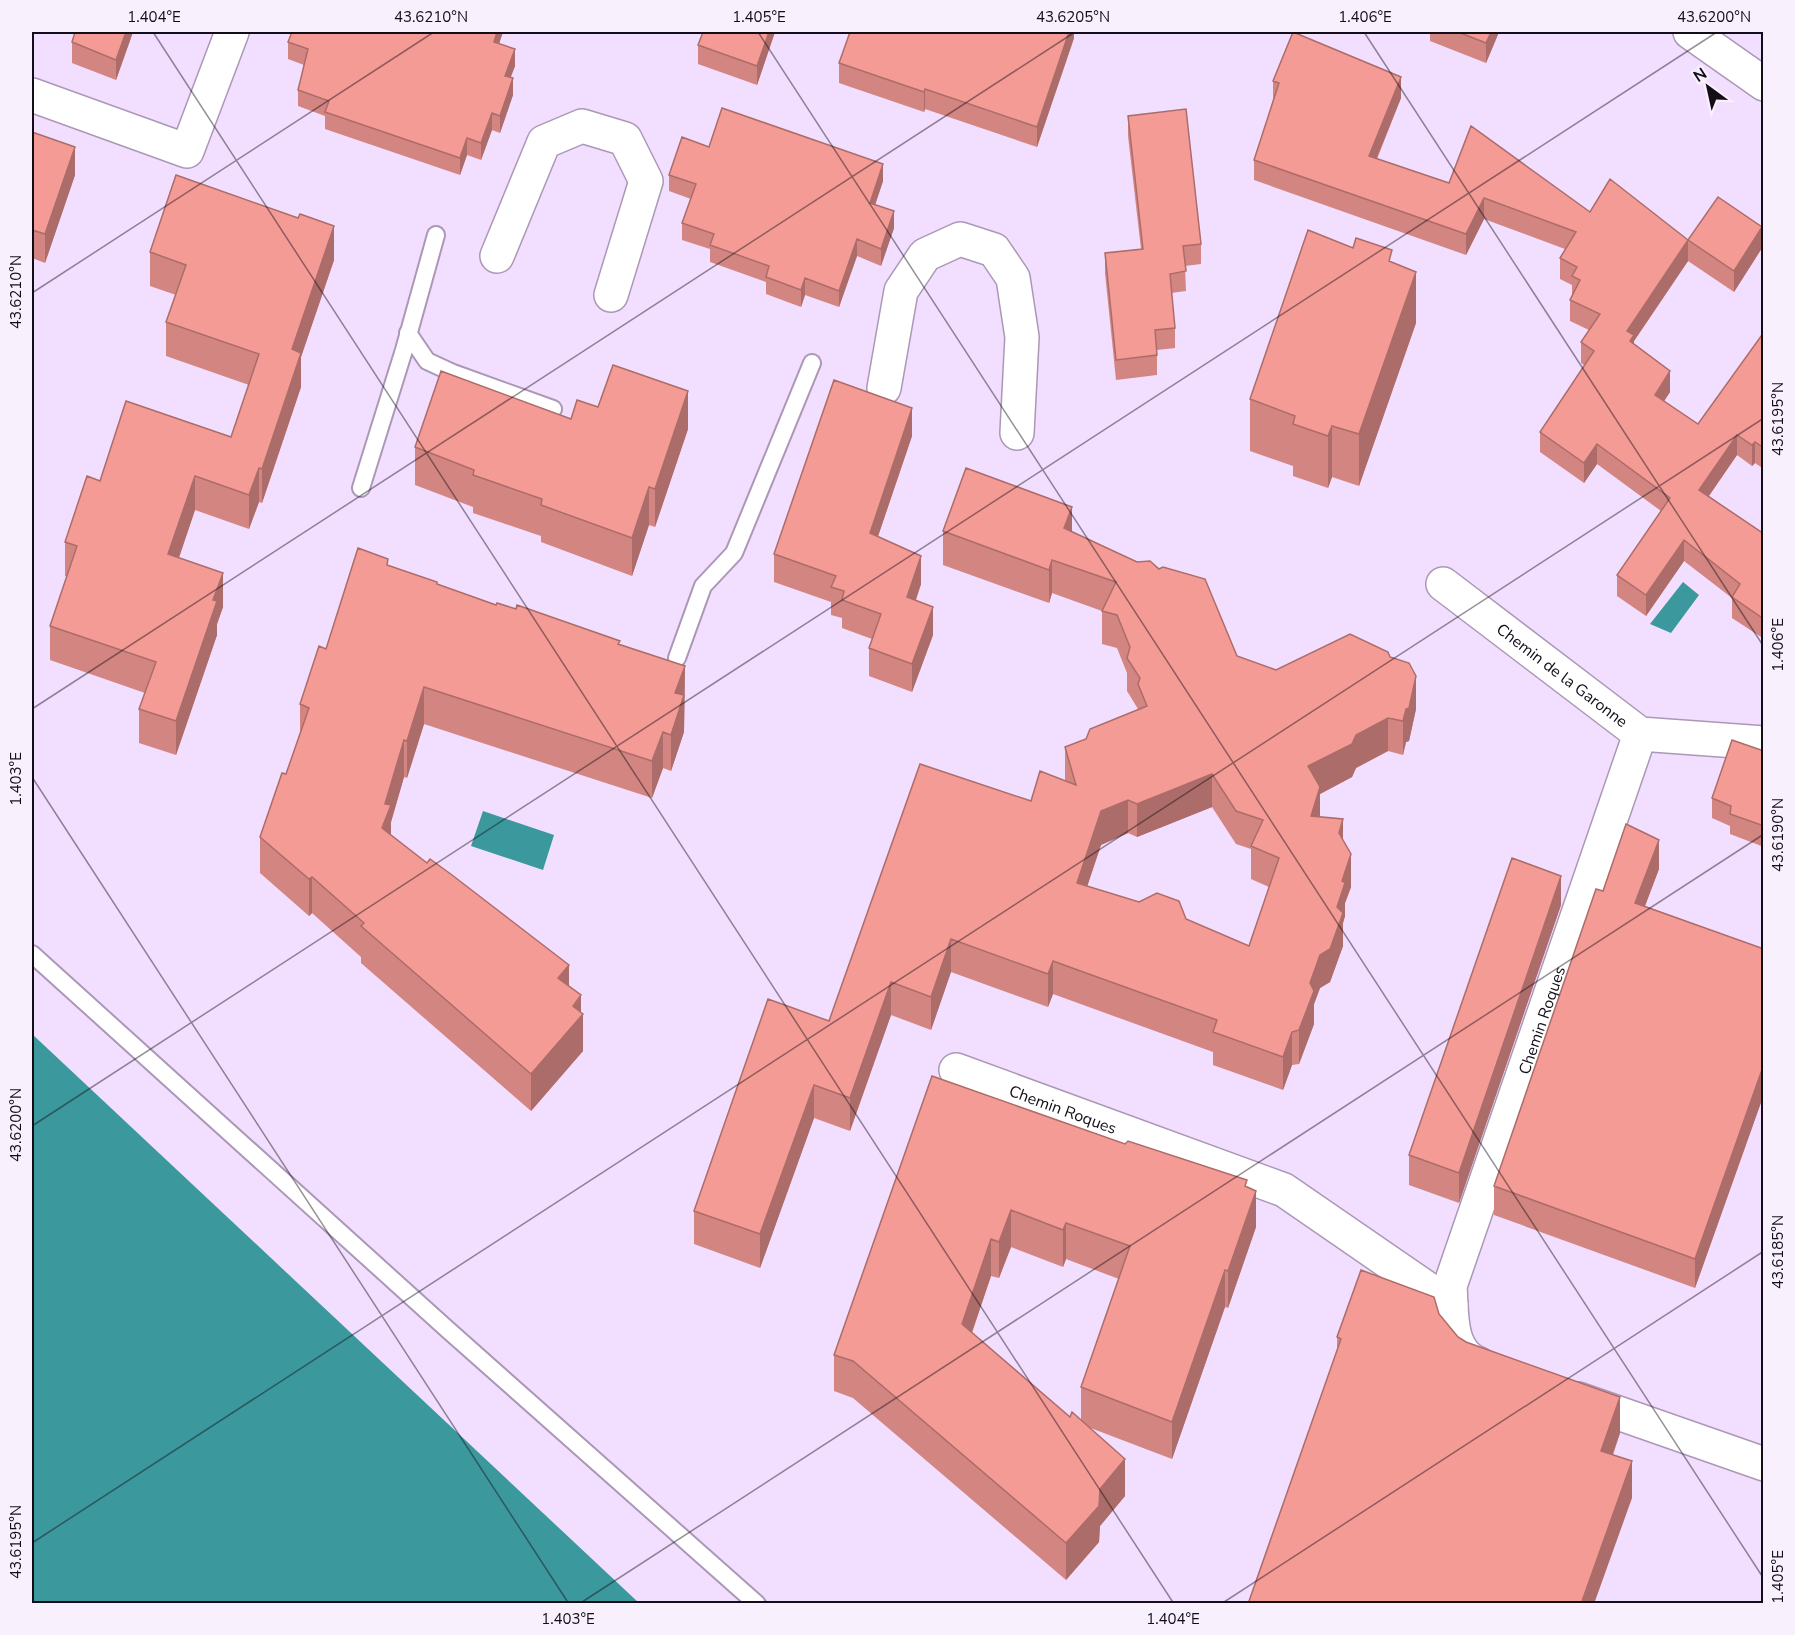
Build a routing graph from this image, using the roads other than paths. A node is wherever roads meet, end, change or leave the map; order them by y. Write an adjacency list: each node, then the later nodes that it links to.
1 (232, 32): 4 (street)
2 (1690, 32): 3 (street)
3 (1764, 84)
4 (32, 95)
5 (435, 235): 8 (lane)
6 (497, 256): 7 (street)
7 (611, 295)
8 (408, 333): 11 (lane); 13 (lane)
9 (812, 363): 15 (lane)
10 (884, 388): 12 (street)
11 (553, 409)
12 (1017, 433)
13 (361, 488)
14 (1443, 584): 16 (street, Chemin de la Garonne)
15 (677, 658)
16 (1640, 734): 17 (street, Chemin de la Garonne); 20 (street, Chemin Roques)
17 (1764, 743)
18 (32, 954): 24 (lane)
19 (956, 1070): 20 (street, Chemin Roques)
20 (1451, 1305): 21 (street, Chemin Roques)
21 (1506, 1373)
22 (1550, 1389): 23 (street)
23 (1764, 1464)
24 (757, 1604)

